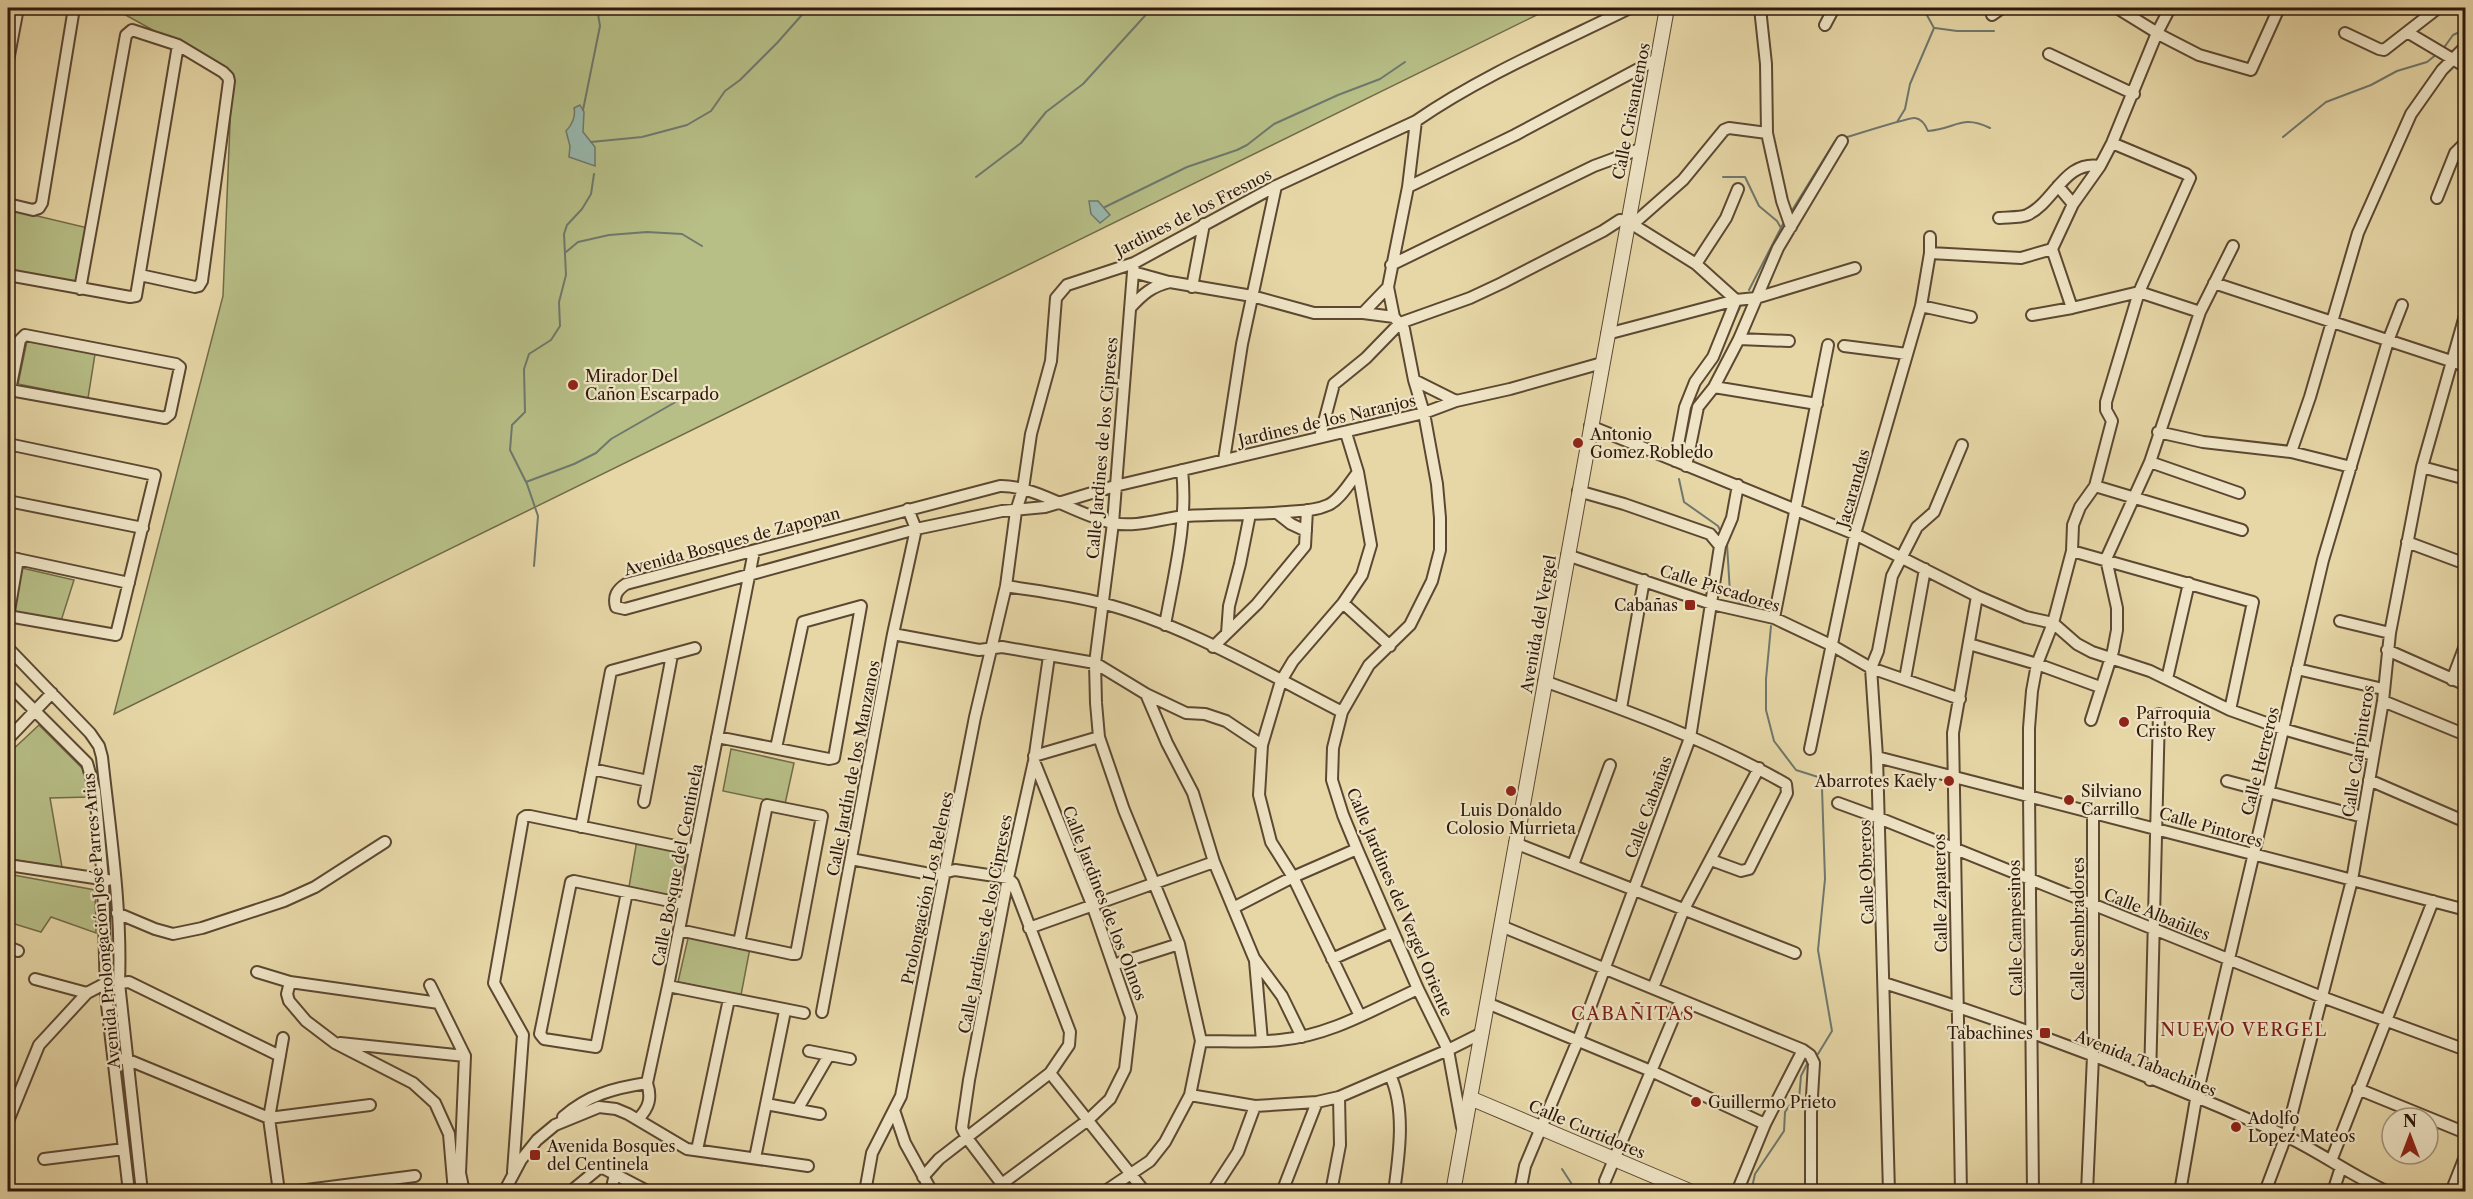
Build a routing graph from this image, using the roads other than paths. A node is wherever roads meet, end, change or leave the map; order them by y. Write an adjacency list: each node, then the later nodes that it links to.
1 (18, 8): 22 (street)
2 (74, 8): 37 (street)
3 (1630, 8): 25 (street, Jardines de los Fresnos)
4 (1667, 8): 20 (street, Calle Crisantemos)
5 (1760, 8): 26 (street)
6 (1834, 8): 13 (street)
7 (2002, 8): 12 (street)
8 (2117, 8): 15 (street)
9 (2170, 8): 15 (street)
10 (2279, 8): 15 (street)
11 (2438, 8): 14 (street)
12 (1992, 15)
13 (1825, 25)
14 (2407, 32): 16 (street); 21 (street)
15 (2157, 33): 24 (street)
16 (2345, 33)
17 (178, 45): 52 (street); 52 (street); 57 (street)
18 (2466, 46): 21 (street)
19 (2049, 54): 24 (street)
20 (1657, 59): 30 (street, Calle Crisantemos); 34 (street)
21 (2450, 60): 23 (street); 72 (street)
22 (8, 61)
23 (2466, 67)
24 (2134, 94): 29 (street)
25 (1416, 121): 32 (street, Jardines de los Fresnos); 34 (street, Calle Jardines del Vergel Oriente)
26 (1767, 133): 40 (street); 42 (street)
27 (1842, 141): 42 (street)
28 (2466, 142): 36 (street)
29 (2112, 143): 31 (street); 58 (street)
30 (1640, 149): 40 (street, Calle Crisantemos); 48 (street)
31 (2100, 166): 33 (street); 38 (street)
32 (1276, 186): 41 (street, Jardines de los Fresnos); 59 (street)
33 (2058, 186): 38 (street); 39 (street)
34 (1408, 187): 48 (street, Calle Jardines del Vergel Oriente)
35 (1738, 189): 47 (street)
36 (2437, 198)
37 (8, 204)
38 (2073, 204): 45 (street)
39 (1999, 218)
40 (1630, 223): 47 (street); 71 (street); 73 (street, Avenida del Vergel)
41 (1204, 224): 49 (street, Jardines de los Fresnos); 55 (street)
42 (1791, 227): 60 (street)
43 (1930, 237): 46 (street, Jacarandas)
44 (2233, 246): 54 (street)
45 (2052, 249): 46 (street); 65 (street)
46 (1930, 253): 63 (street, Jacarandas)
47 (1696, 264): 61 (street)
48 (1391, 265): 56 (street, Calle Jardines del Vergel Oriente)
49 (1134, 267): 53 (street); 64 (street, Calle Jardines de los Cipreses); 107 (street, Jardines de los Fresnos)
50 (1855, 268): 60 (street)
51 (8, 275): 57 (street)
52 (140, 275): 57 (street)
53 (1170, 282): 55 (street); 64 (street)
54 (2214, 284): 66 (street); 72 (street)
55 (1192, 287): 59 (street)
56 (1388, 287): 68 (street); 71 (street, Calle Jardines del Vergel Oriente)
57 (80, 288)
58 (2139, 292): 65 (street); 66 (street); 106 (street, Calle Campesinos)
59 (1252, 296): 68 (street); 96 (street)
60 (1756, 298): 61 (street); 74 (street)
61 (1736, 300): 73 (street); 98 (street)
62 (2402, 305): 76 (street, Calle Herreros)
63 (1921, 306): 70 (street); 79 (street, Jacarandas)
64 (1130, 308): 105 (street, Calle Jardines de los Cipreses)
65 (2072, 308): 69 (street)
66 (2200, 312): 90 (street)
67 (2466, 312): 80 (street, Calle Carpinteros)
68 (1363, 313): 71 (street)
69 (2032, 315)
70 (1971, 317)
71 (1397, 320): 83 (street, Calle Jardines del Vergel Oriente); 92 (street)
72 (2332, 323): 76 (street); 95 (street)
73 (1606, 334): 81 (street, Avenida del Vergel)
74 (1739, 339): 75 (street); 84 (street)
75 (1789, 341)
76 (2388, 341): 80 (street); 100 (street, Calle Herreros)
77 (1828, 345): 87 (street)
78 (1844, 346): 79 (street)
79 (1907, 354): 125 (street, Jacarandas)
80 (2451, 361): 82 (street); 99 (street, Calle Carpinteros)
81 (1602, 363): 86 (street, Jardines de los Naranjos); 89 (street, Avenida del Vergel)
82 (2466, 366)
83 (1414, 380): 86 (street); 88 (street, Calle Jardines del Vergel Oriente)
84 (1714, 387): 87 (street); 98 (street)
85 (9, 390): 85 (street)
86 (1456, 401): 88 (street, Jardines de los Naranjos)
87 (1817, 404): 115 (street)
88 (1424, 413): 91 (street, Jardines de los Naranjos); 155 (street, Calle Jardines del Vergel Oriente)
89 (1590, 426): 98 (street); 108 (street, Avenida del Vergel)
90 (2158, 432): 95 (street); 97 (street)
91 (1346, 433): 92 (street, Jardines de los Naranjos); 102 (street)
92 (1320, 437): 96 (street, Jardines de los Naranjos)
93 (8, 444): 121 (street)
94 (1962, 445): 131 (street, Calle Obreros)
95 (2291, 452): 100 (street)
96 (1224, 460): 101 (street, Jardines de los Naranjos)
97 (2150, 462): 109 (street); 110 (street)
98 (1680, 463): 104 (street)
99 (2422, 466): 103 (street); 126 (street, Calle Carpinteros)
100 (2351, 467): 168 (street, Calle Herreros)
101 (1182, 470): 105 (street, Jardines de los Naranjos); 119 (street)
102 (1358, 472): 114 (street); 143 (street)
103 (2466, 479)
104 (1738, 485): 115 (street); 127 (street, Calle Cabañas)
105 (1115, 486): 112 (street, Jardines de los Naranjos); 120 (street, Calle Jardines de los Cipreses)
106 (2095, 486): 110 (street); 129 (street, Calle Campesinos)
107 (1023, 489): 112 (street); 113 (street); 116 (street, Jardines de los Fresnos)
108 (1578, 491): 127 (street); 130 (street, Avenida del Vergel)
109 (2239, 493)
110 (2135, 498): 123 (street); 133 (street)
111 (8, 501): 121 (street)
112 (1059, 503): 116 (street, Jardines de los Naranjos); 120 (street)
113 (908, 509): 122 (street); 128 (street, Avenida Bosques de Zapopan)
114 (1307, 510): 117 (street); 124 (street)
115 (1796, 510): 125 (street); 146 (street)
116 (1016, 511): 122 (street, Avenida Bosques de Zapopan); 140 (street, Jardines de los Fresnos)
117 (1277, 513): 118 (street); 124 (street)
118 (1250, 514): 119 (street); 150 (street)
119 (1184, 517): 120 (street); 149 (street)
120 (1113, 523): 142 (street, Calle Jardines de los Cipreses)
121 (143, 528): 138 (street)
122 (916, 529): 136 (street, Avenida Bosques de Zapopan); 152 (street, Calle Jardín de los Manzanos)
123 (2242, 530)
124 (1306, 531): 150 (street)
125 (1856, 534): 131 (street); 156 (street, Jacarandas)
126 (2407, 542): 134 (street); 151 (street, Calle Carpinteros)
127 (1720, 546): 144 (street, Calle Cabañas)
128 (754, 551): 136 (street, Calle Bosque del Centinela); 136 (street, Avenida Bosques de Zapopan)
129 (2072, 551): 133 (street); 148 (street, Calle Campesinos)
130 (1567, 555): 137 (street, Calle Piscadores); 173 (street, Avenida del Vergel)
131 (1901, 557): 135 (street); 167 (street, Calle Obreros)
132 (13, 558): 138 (street); 145 (street)
133 (2106, 559): 139 (street); 164 (street)
134 (2466, 564)
135 (1925, 569): 141 (street); 169 (street)
136 (749, 575): 189 (street, Calle Bosque del Centinela)
137 (1644, 580): 144 (street, Calle Piscadores); 181 (street)
138 (129, 583): 145 (street)
139 (2189, 583): 170 (street); 182 (street)
140 (1006, 586): 142 (street); 160 (street, Prolongación Los Belenes)
141 (1977, 596): 148 (street); 154 (street, Calle Zapateros)
142 (1101, 603): 149 (street); 165 (street, Calle Jardines de los Cipreses)
143 (1343, 603): 155 (street); 172 (street)
144 (1712, 604): 146 (street, Calle Piscadores); 191 (street, Calle Cabañas)
145 (8, 617)
146 (1774, 618): 156 (street, Calle Piscadores)
147 (2340, 621): 151 (street)
148 (2053, 623): 164 (street); 166 (street, Calle Campesinos)
149 (1165, 626): 157 (street)
150 (1227, 633): 157 (street)
151 (2390, 633): 161 (street, Calle Carpinteros)
152 (893, 634): 160 (street); 224 (street, Calle Jardín de los Manzanos)
153 (2466, 643): 171 (street)
154 (1969, 644): 166 (street); 180 (street, Calle Zapateros)
155 (1390, 646): 184 (street, Calle Jardines del Vergel Oriente)
156 (1833, 646): 167 (street, Calle Piscadores); 195 (street, Jacarandas)
157 (1213, 647): 172 (street)
158 (8, 648): 177 (street, Avenida Prolongación José Parres Arias)
159 (695, 648): 162 (street)
160 (993, 649): 163 (street); 229 (street, Prolongación Los Belenes)
161 (2387, 650): 171 (street); 179 (street, Calle Carpinteros)
162 (672, 655): 203 (street); 206 (street)
163 (1049, 656): 165 (street); 199 (street, Calle Jardines de los Cipreses)
164 (2110, 658): 170 (street); 176 (street)
165 (1095, 663): 178 (street); 190 (street, Calle Jardines de los Cipreses)
166 (2037, 664): 176 (street); 209 (street, Calle Campesinos)
167 (1871, 668): 169 (street, Calle Piscadores); 198 (street, Calle Obreros)
168 (2297, 669): 179 (street); 187 (street, Calle Herreros)
169 (1905, 679): 180 (street, Calle Piscadores)
170 (2167, 679): 182 (street)
171 (2452, 680): 175 (street)
172 (1281, 681): 184 (street); 193 (street)
173 (1544, 681): 181 (street); 219 (street, Avenida del Vergel)
174 (8, 684): 183 (street, Avenida Prolongación José Parres Arias)
175 (2466, 685)
176 (2100, 687): 186 (street)
177 (52, 693): 183 (street); 197 (street, Avenida Prolongación José Parres Arias)
178 (1146, 694): 193 (street); 226 (street)
179 (2383, 695): 188 (street); 196 (street, Calle Carpinteros)
180 (1960, 699): 204 (street, Calle Zapateros)
181 (1621, 708): 191 (street)
182 (2230, 710): 187 (street)
183 (34, 711): 192 (street); 200 (street, Avenida Prolongación José Parres Arias)
184 (1342, 712): 222 (street, Calle Jardines del Vergel Oriente)
185 (2159, 714): 217 (street)
186 (2091, 720)
187 (2283, 729): 196 (street); 208 (street, Calle Herreros)
188 (2466, 735)
189 (717, 737): 194 (street); 221 (street, Calle Bosque del Centinela)
190 (1099, 737): 199 (street); 236 (street, Calle Jardines de los Cipreses)
191 (1690, 738): 202 (street); 237 (street, Calle Cabañas)
192 (8, 739)
193 (1262, 745): 231 (street)
194 (776, 748): 194 (street)
195 (1810, 749)
196 (2373, 755): 205 (street, Calle Carpinteros)
197 (102, 757): 200 (street); 235 (street, Avenida Prolongación José Parres Arias)
198 (1877, 757): 204 (street, Calle Pintores); 214 (street, Calle Obreros)
199 (1034, 759): 230 (street, Calle Jardines de los Cipreses); 242 (street, Calle Jardines de los Olmos)
200 (87, 763): 233 (street, Avenida Prolongación José Parres Arias)
201 (1610, 765): 228 (street)
202 (1759, 768): 225 (street); 225 (street)
203 (592, 769): 206 (street); 216 (street)
204 (1953, 776): 209 (street, Calle Pintores); 220 (street, Calle Zapateros)
205 (2369, 780): 213 (street, Calle Carpinteros); 215 (street)
206 (648, 781): 210 (street)
207 (2227, 782): 208 (street)
208 (2269, 792): 213 (street); 223 (street, Calle Herreros)
209 (2029, 795): 212 (street, Calle Pintores); 232 (street, Calle Campesinos)
210 (644, 802)
211 (1838, 803): 214 (street, Calle Albañiles)
212 (2092, 811): 217 (street, Calle Pintores); 241 (street, Calle Sembradores)
213 (2363, 817): 234 (street, Calle Carpinteros)
214 (1879, 818): 220 (street, Calle Albañiles); 265 (street, Calle Obreros)
215 (2466, 822)
216 (582, 827): 221 (street); 327 (street)
217 (2156, 827): 223 (street, Calle Pintores); 249 (street)
218 (385, 842): 246 (street)
219 (1515, 843): 228 (street); 247 (street, Avenida del Vergel)
220 (1955, 848): 232 (street, Calle Albañiles); 276 (street, Calle Zapateros)
221 (695, 849): 240 (street, Calle Bosque del Centinela)
222 (1357, 849): 231 (street); 251 (street, Calle Jardines del Vergel Oriente)
223 (2252, 855): 234 (street, Calle Pintores); 257 (street, Calle Herreros)
224 (851, 859): 229 (street); 278 (street, Calle Jardín de los Manzanos)
225 (1710, 860): 244 (street)
226 (1214, 862): 236 (street); 243 (street)
227 (8, 865): 233 (street)
228 (1573, 866): 237 (street)
229 (945, 872): 230 (street); 318 (street, Prolongación Los Belenes)
230 (1008, 878): 248 (street); 333 (street, Calle Jardines de los Cipreses)
231 (1293, 878): 243 (street); 256 (street)
232 (2030, 879): 241 (street, Calle Albañiles); 283 (street, Calle Campesinos)
233 (103, 880): 235 (street); 263 (street, Avenida Prolongación José Parres Arias)
234 (2352, 880): 239 (street, Calle Pintores); 271 (street, Calle Carpinteros)
235 (114, 881): 246 (street, Avenida Prolongación José Parres Arias)
236 (1154, 883): 242 (street); 253 (street, Calle Jardines de los Cipreses)
237 (1634, 890): 244 (street); 259 (street, Calle Cabañas)
238 (627, 892): 238 (street); 240 (street)
239 (2433, 902): 245 (street, Calle Pintores); 281 (street)
240 (684, 904): 250 (street, Calle Bosque del Centinela)
241 (2093, 904): 249 (street, Calle Albañiles); 297 (street, Calle Sembradores)
242 (1093, 907): 248 (street); 258 (street, Calle Jardines de los Olmos)
243 (1233, 908): 255 (street)
244 (1684, 909): 254 (street); 268 (street)
245 (2466, 910)
246 (117, 913): 264 (street, Avenida Prolongación José Parres Arias)
247 (1501, 926): 259 (street); 275 (street, Avenida del Vergel)
248 (1029, 928): 302 (street)
249 (2154, 929): 257 (street, Calle Albañiles); 304 (street)
250 (679, 930): 252 (street); 267 (street, Calle Bosque del Centinela)
251 (1393, 932): 256 (street); 269 (street, Calle Jardines del Vergel Oriente)
252 (739, 943): 252 (street)
253 (1179, 944): 258 (street); 287 (street, Calle Jardines de los Cipreses)
254 (1795, 953)
255 (1254, 958): 284 (street); 288 (street)
256 (1332, 959): 280 (street)
257 (2228, 959): 271 (street, Calle Albañiles); 311 (street, Calle Herreros)
258 (1113, 965): 322 (street, Calle Jardines de los Olmos)
259 (1605, 968): 268 (street); 286 (street, Calle Cabañas)
260 (257, 972): 262 (street)
261 (35, 979): 270 (street)
262 (290, 982): 274 (street); 289 (street)
263 (106, 983): 270 (street); 300 (street, Avenida Prolongación José Parres Arias)
264 (119, 983): 295 (street); 298 (street, Avenida Prolongación José Parres Arias)
265 (1884, 983): 276 (street, Avenida Tabachines); 373 (street, Calle Obreros)
266 (430, 985): 274 (street)
267 (668, 986): 272 (street); 305 (street, Calle Bosque del Centinela)
268 (1653, 988): 273 (street)
269 (1418, 989): 280 (street); 290 (street, Calle Jardines del Vergel Oriente)
270 (87, 993): 323 (street)
271 (2322, 997): 281 (street, Calle Albañiles); 332 (street, Calle Carpinteros)
272 (729, 999): 277 (street); 336 (street)
273 (1681, 1000): 291 (street); 301 (street)
274 (440, 1003): 296 (street)
275 (1487, 1003): 282 (street, Avenida del Vergel); 286 (street)
276 (1957, 1006): 283 (street, Avenida Tabachines); 374 (street, Calle Zapateros)
277 (785, 1011): 279 (street); 313 (street)
278 (822, 1012)
279 (804, 1013)
280 (1360, 1016): 284 (street)
281 (2385, 1021): 292 (street, Calle Albañiles); 306 (street)
282 (1482, 1033): 290 (street); 310 (street, Avenida del Vergel)
283 (2031, 1033): 297 (street, Avenida Tabachines); 375 (street, Calle Campesinos)
284 (1302, 1037): 288 (street)
285 (283, 1038): 295 (street)
286 (1578, 1040): 301 (street); 326 (street, Calle Cabañas)
287 (1201, 1041): 288 (street); 308 (street)
288 (1262, 1041)
289 (335, 1043): 296 (street); 330 (street)
290 (1448, 1050): 303 (street); 328 (street, Calle Jardines del Vergel Oriente)
291 (1803, 1050): 324 (street); 372 (street)
292 (2466, 1050)
293 (808, 1051): 294 (street)
294 (829, 1055): 299 (street); 317 (street)
295 (280, 1056): 320 (street)
296 (465, 1056): 331 (street)
297 (2093, 1056): 304 (street, Avenida Tabachines); 376 (street, Calle Sembradores)
298 (126, 1059): 300 (street); 320 (street); 351 (street, Avenida Prolongación José Parres Arias)
299 (850, 1059)
300 (114, 1061): 335 (street, Avenida Prolongación José Parres Arias)
301 (1651, 1071): 324 (street); 339 (street)
302 (1050, 1073): 322 (street); 333 (street)
303 (1390, 1075): 309 (street); 367 (street)
304 (2150, 1080): 311 (street, Avenida Tabachines)
305 (647, 1083): 307 (street); 321 (street, Calle Bosque del Centinela)
306 (2358, 1089): 329 (street); 341 (street)
307 (604, 1092): 316 (street); 325 (street)
308 (1190, 1095): 315 (street); 345 (street)
309 (1339, 1097): 312 (street); 366 (street)
310 (1470, 1098): 326 (street, Calle Curtidores); 328 (street, Avenida del Vergel)
311 (2196, 1099): 332 (street, Avenida Tabachines); 377 (street, Calle Herreros)
312 (1317, 1102): 315 (street); 365 (street)
313 (766, 1104): 317 (street); 338 (street)
314 (370, 1105): 320 (street)
315 (1255, 1106): 364 (street)
316 (606, 1107): 321 (street); 325 (street)
317 (797, 1110): 319 (street)
318 (894, 1110): 347 (street); 360 (street, Prolongación Los Belenes)
319 (820, 1114)
320 (268, 1118): 352 (street)
321 (638, 1119): 336 (street)
322 (1088, 1120): 345 (street); 349 (street, Calle Jardines de los Olmos)
323 (8, 1121)
324 (1765, 1124): 371 (street)
325 (555, 1125): 334 (street)
326 (1541, 1128): 339 (street, Calle Curtidores); 369 (street, Calle Cabañas)
327 (518, 1131): 334 (street); 343 (street)
328 (1463, 1133): 368 (street, Avenida del Vergel)
329 (2466, 1133)
330 (449, 1134): 331 (street); 354 (street)
331 (461, 1134): 355 (street)
332 (2286, 1136): 341 (street, Avenida Tabachines); 378 (street, Calle Carpinteros)
333 (967, 1138): 347 (street); 349 (street)
334 (537, 1140): 343 (street)
335 (124, 1149): 340 (street); 350 (street, Avenida Prolongación José Parres Arias)
336 (697, 1150): 338 (street)
337 (2466, 1154): 381 (street)
338 (755, 1158): 342 (street)
339 (1613, 1158): 348 (street); 370 (street, Calle Curtidores)
340 (44, 1159)
341 (2336, 1164): 379 (street); 380 (street, Avenida Tabachines)
342 (808, 1166)
343 (513, 1172): 356 (street)
344 (615, 1174): 357 (street); 358 (street); 359 (street)
345 (1131, 1175): 362 (street); 363 (street)
346 (415, 1176): 353 (street)
347 (923, 1177): 361 (street)
348 (1605, 1181)
349 (1006, 1187)
350 (129, 1191)
351 (142, 1191)
352 (279, 1191)
353 (291, 1191)
354 (454, 1191)
355 (464, 1191)
356 (504, 1191)
357 (570, 1191)
358 (611, 1191)
359 (649, 1191)
360 (865, 1191)
361 (932, 1191)
362 (1104, 1191)
363 (1145, 1191)
364 (1212, 1191)
365 (1282, 1191)
366 (1331, 1191)
367 (1394, 1191)
368 (1453, 1191)
369 (1520, 1191)
370 (1692, 1191)
371 (1737, 1191)
372 (1811, 1191)
373 (1890, 1191)
374 (1960, 1191)
375 (2033, 1191)
376 (2087, 1191)
377 (2180, 1191)
378 (2265, 1191)
379 (2333, 1191)
380 (2388, 1191)
381 (2451, 1191)

